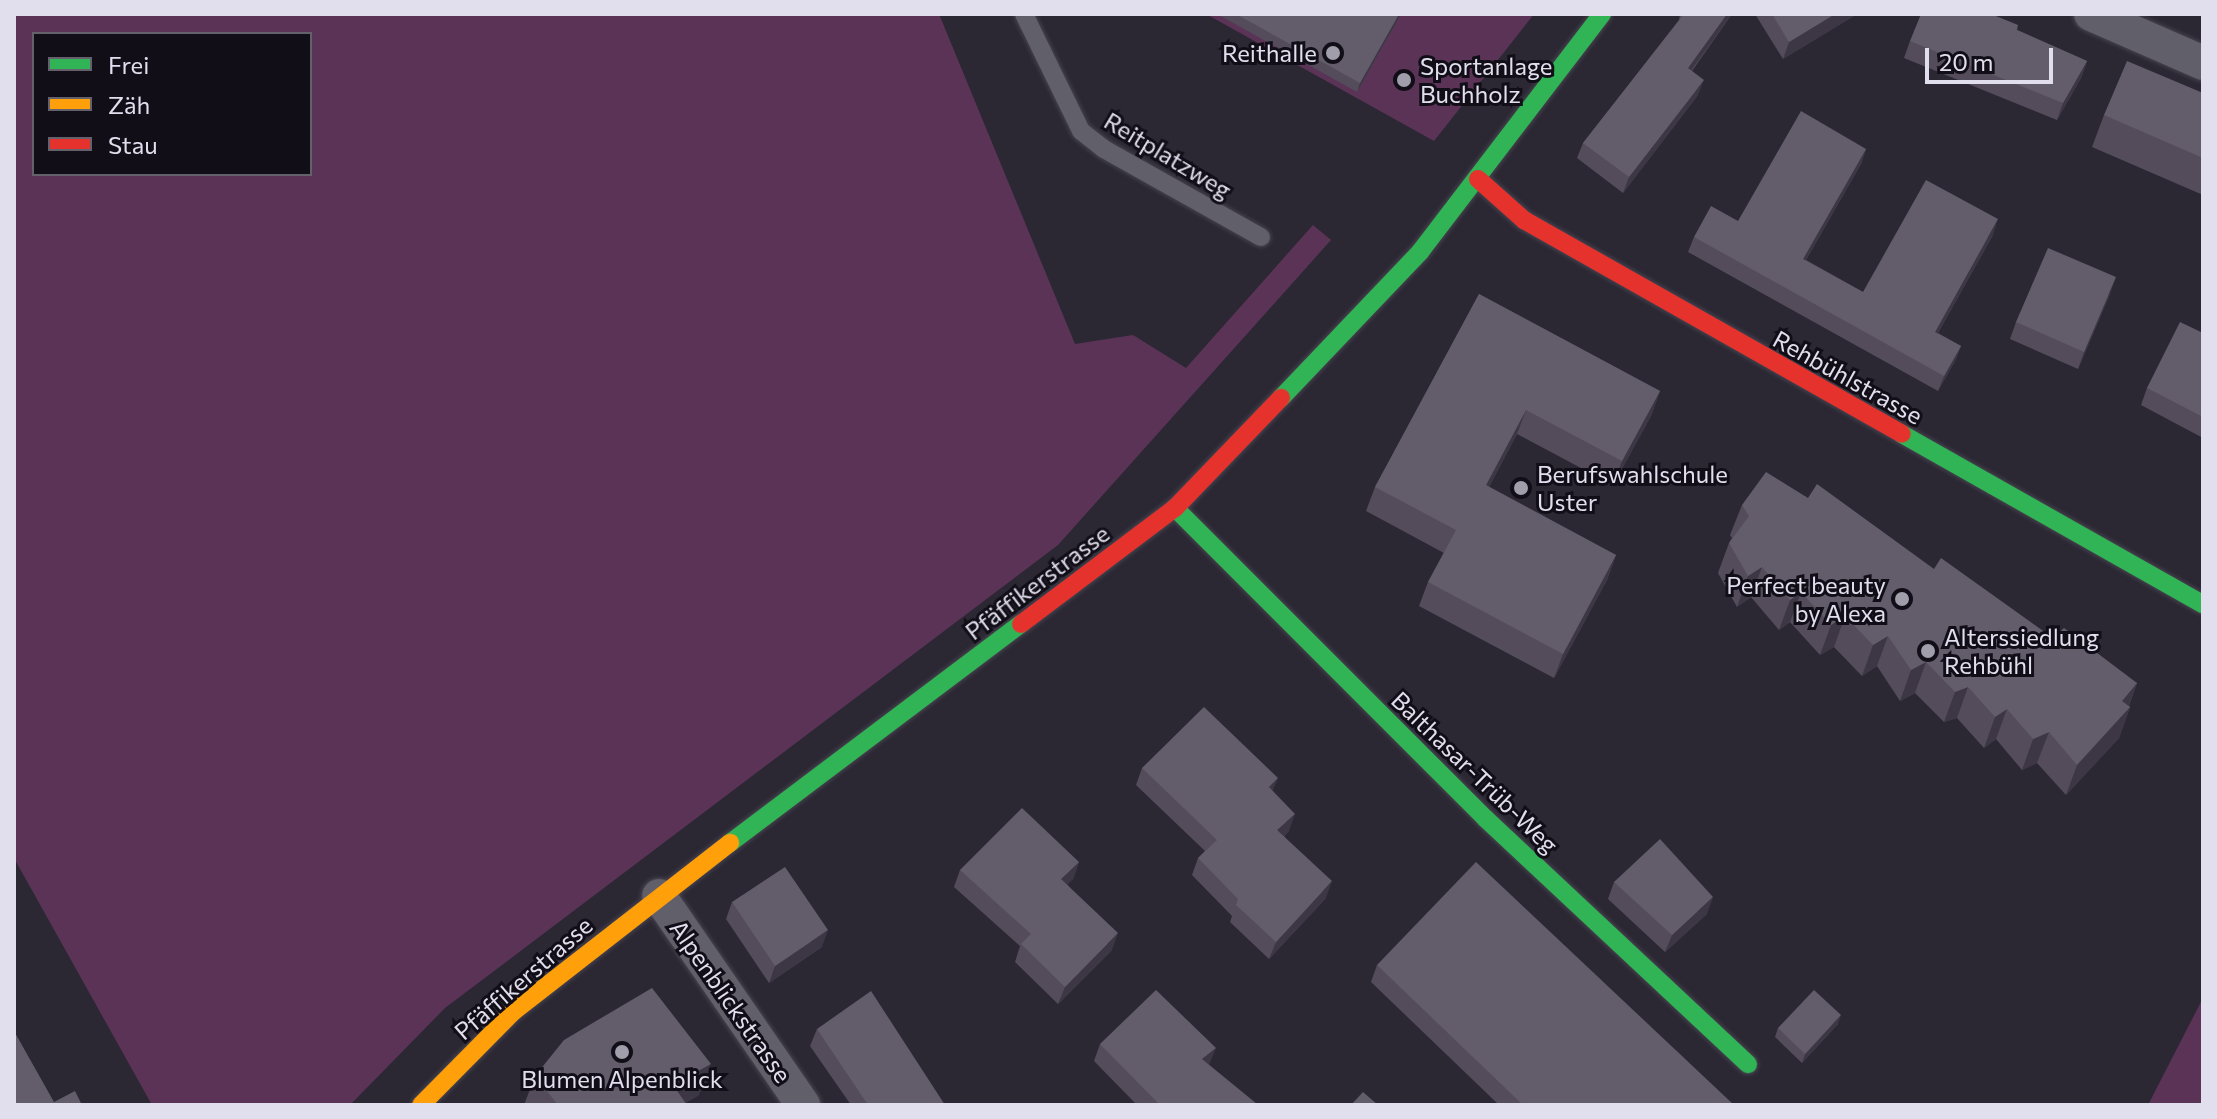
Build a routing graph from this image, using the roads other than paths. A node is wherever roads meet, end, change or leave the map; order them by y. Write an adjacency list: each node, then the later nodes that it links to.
1 (1024, 14): 6 (lane, Reitplatzweg)
2 (1602, 14): 5 (street, Pfäffikerstrasse)
3 (2091, 14): 4 (street)
4 (2203, 63)
5 (1478, 179): 7 (street, Pfäffikerstrasse); 8 (street, Rehbühlstrasse)
6 (1261, 237)
7 (1175, 508): 9 (street, Pfäffikerstrasse); 10 (street, Balthasar-Trüb-Weg)
8 (2203, 604)
9 (659, 896): 11 (street, Pfäffikerstrasse); 12 (street, Alpenblickstrasse)
10 (1748, 1064)
11 (421, 1105)
12 (803, 1105)

